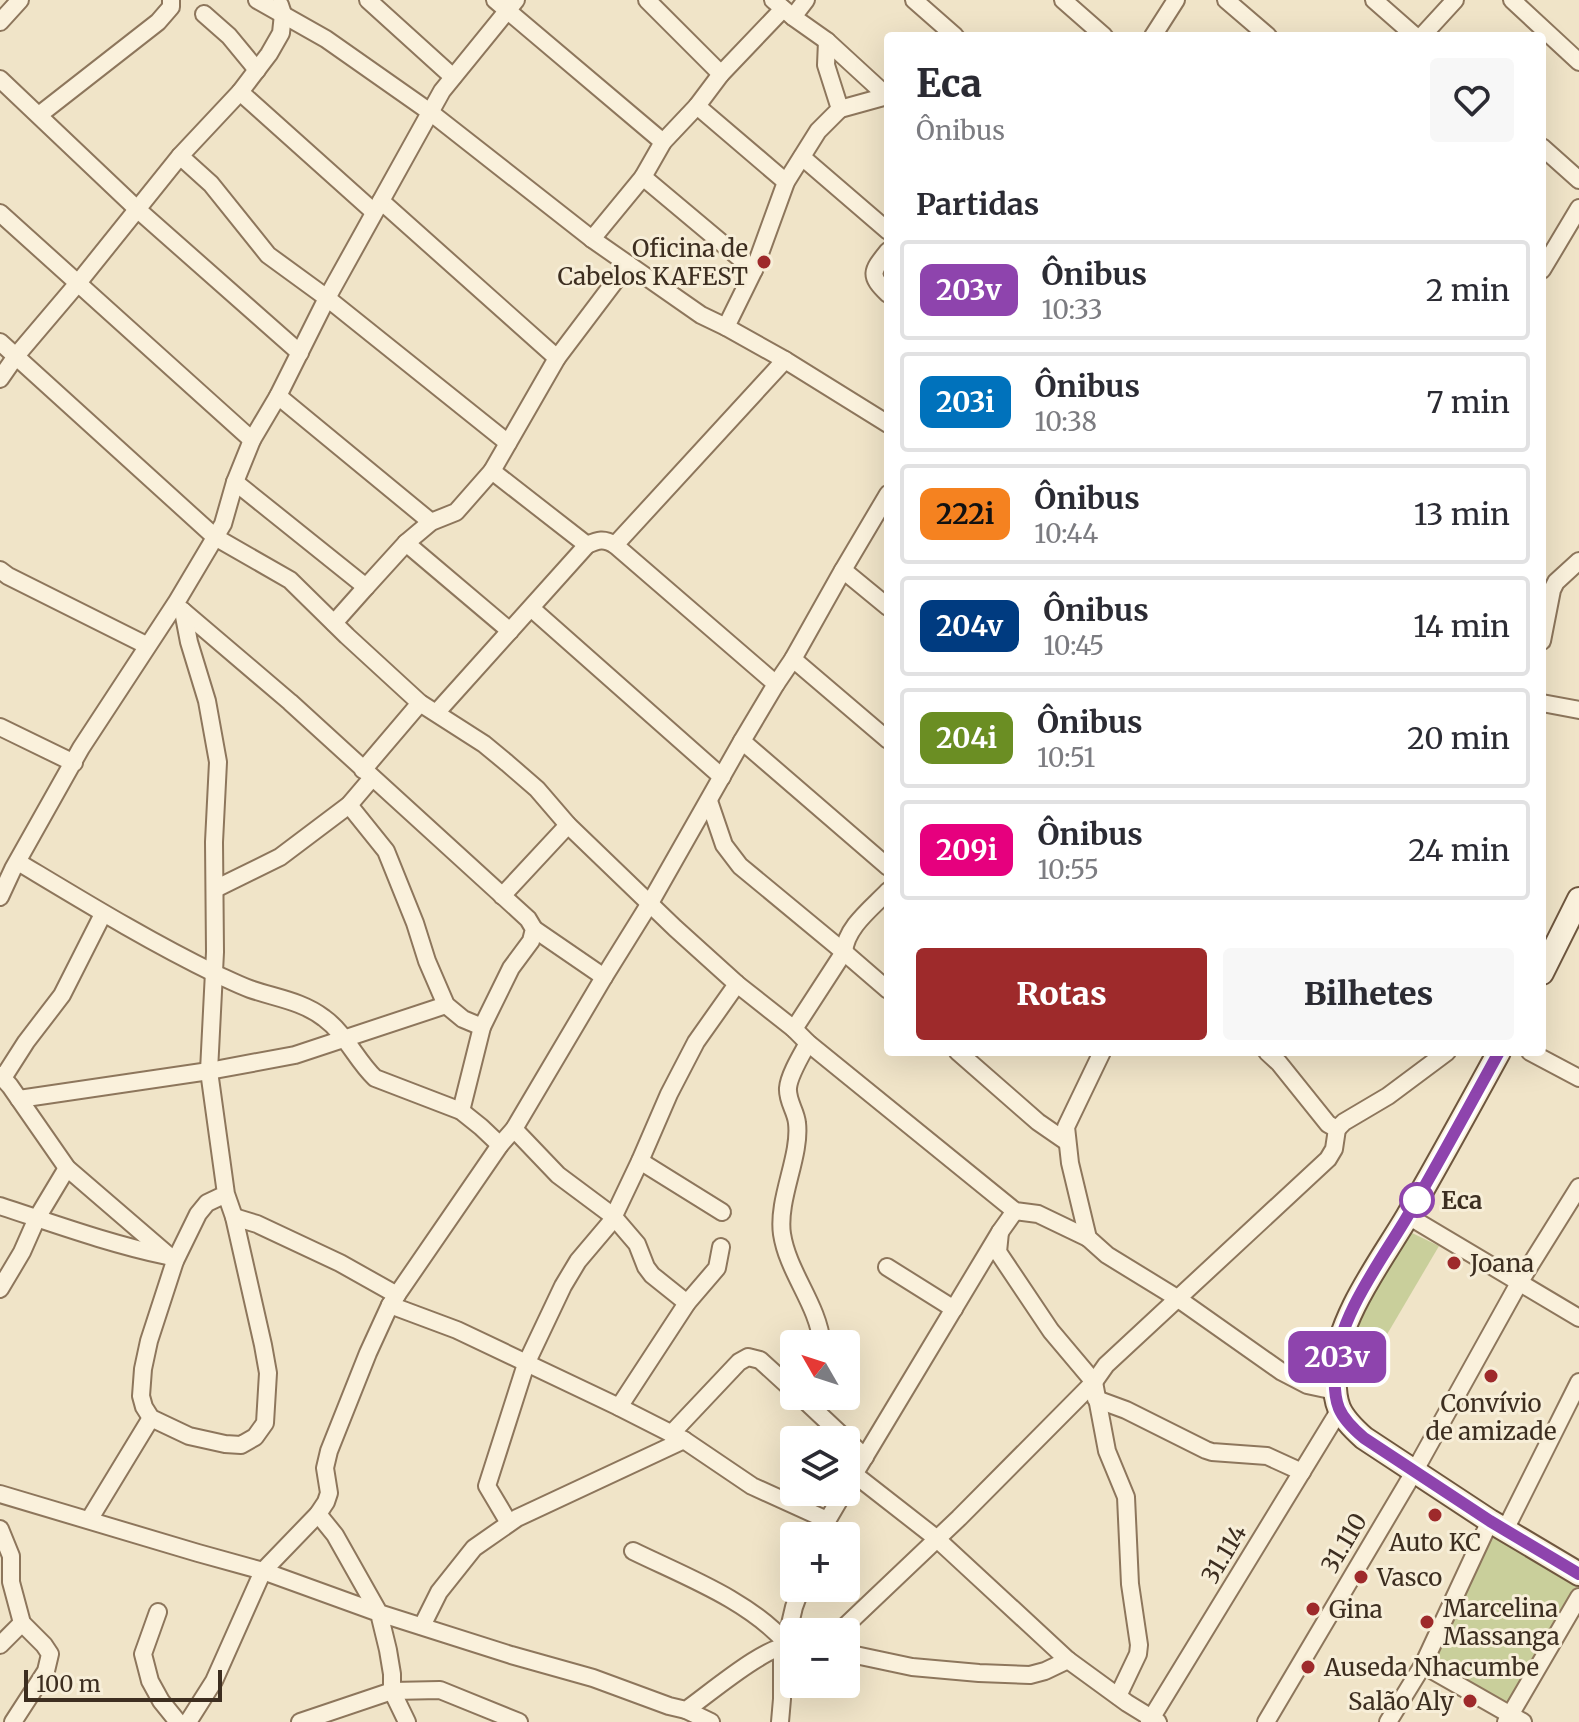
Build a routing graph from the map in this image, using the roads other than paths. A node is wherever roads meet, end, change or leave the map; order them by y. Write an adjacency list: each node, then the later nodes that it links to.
1 (20, 0): 18 (street)
2 (171, 0): 37 (street)
3 (257, 0): 15 (street)
4 (368, 0): 29 (street)
5 (647, 0): 28 (street)
6 (806, 0): 16 (street)
7 (914, 0): 19 (street)
8 (1063, 0): 20 (street)
9 (1176, 0): 21 (street)
10 (1226, 0): 22 (street)
11 (1374, 0): 23 (street)
12 (1455, 0): 24 (street)
13 (1512, 0): 26 (street)
14 (506, 4): 29 (street); 38 (street)
15 (280, 7): 27 (street); 36 (street)
16 (783, 9): 25 (street); 28 (street)
17 (204, 14): 27 (street)
18 (0, 22)
19 (950, 32)
20 (1099, 32)
21 (1156, 32)
22 (1263, 32)
23 (1410, 32)
24 (1426, 32)
25 (827, 41): 32 (street); 35 (street)
26 (1579, 62)
27 (257, 70): 31 (street)
28 (721, 74): 34 (street)
29 (453, 77): 36 (street)
30 (0, 79): 37 (street)
31 (240, 92): 40 (street); 45 (street)
32 (884, 92)
33 (884, 97): 35 (street)
34 (697, 106): 38 (street); 44 (street)
35 (840, 109): 41 (street)
36 (430, 112): 45 (street); 50 (street)
37 (39, 115): 47 (street)
38 (663, 142): 42 (street)
39 (1546, 151): 43 (street)
40 (180, 156): 47 (street); 57 (street)
41 (802, 157): 44 (street); 49 (street)
42 (643, 177): 50 (street); 54 (street)
43 (1579, 180)
44 (786, 182): 54 (street)
45 (378, 207): 57 (street); 62 (street)
46 (1579, 208): 52 (street)
47 (137, 209): 55 (street); 60 (street)
48 (0, 213): 55 (street)
49 (884, 228)
50 (592, 239): 53 (street)
51 (884, 256): 56 (street)
52 (1546, 263)
53 (628, 264): 58 (street); 62 (street)
54 (754, 270): 58 (street)
55 (78, 283): 61 (street); 67 (street)
56 (884, 290)
57 (327, 298): 60 (street); 68 (street)
58 (726, 327): 63 (street)
59 (0, 342): 61 (street)
60 (300, 353): 65 (street)
61 (16, 356): 64 (street); 73 (street)
62 (557, 358): 68 (street)
63 (785, 360): 66 (street); 76 (street)
64 (0, 379)
65 (278, 396): 67 (street); 72 (street)
66 (884, 422)
67 (252, 440): 70 (street)
68 (508, 443): 69 (street)
69 (492, 471): 72 (street); 75 (street)
70 (235, 482): 73 (street); 81 (street)
71 (884, 501): 79 (street)
72 (431, 522): 74 (street)
73 (215, 537): 83 (street); 86 (street)
74 (406, 543): 81 (street); 87 (street)
75 (587, 545): 76 (street); 84 (street)
76 (615, 545): 90 (street)
77 (1579, 561): 80 (street)
78 (0, 570): 88 (street)
79 (843, 570): 82 (street); 89 (street)
80 (1549, 578): 85 (street)
81 (366, 587): 86 (street)
82 (884, 604)
83 (179, 607): 88 (street); 99 (street); 106 (street)
84 (531, 608): 87 (street); 100 (street)
85 (1546, 621)
86 (334, 623): 91 (street)
87 (510, 631): 94 (street)
88 (146, 645): 98 (street)
89 (793, 659): 90 (street); 96 (street)
90 (776, 684): 97 (street)
91 (420, 703): 94 (street); 99 (street)
92 (1546, 704): 93 (street)
93 (1579, 710)
94 (437, 712): 103 (street)
95 (0, 727): 98 (street)
96 (884, 737)
97 (742, 741): 100 (street); 105 (street)
98 (74, 763): 104 (street)
99 (368, 774): 102 (street); 108 (street)
100 (722, 777): 101 (street)
101 (709, 801): 111 (street); 114 (street)
102 (349, 805): 106 (street); 120 (street)
103 (568, 825): 108 (street); 111 (street)
104 (10, 864): 109 (street); 112 (street)
105 (884, 864)
106 (215, 889): 116 (street)
107 (884, 895): 114 (street)
108 (502, 896): 113 (street)
109 (0, 897)
110 (1579, 899): 115 (street)
111 (650, 903): 117 (street); 118 (street)
112 (103, 914): 116 (street); 133 (street)
113 (534, 929): 117 (street); 121 (street)
114 (844, 952): 119 (street); 122 (street)
115 (1546, 965)
116 (215, 973): 123 (street); 131 (street)
117 (604, 977): 136 (street)
118 (737, 984): 122 (street); 140 (street)
119 (884, 987)
120 (446, 1005): 121 (street); 123 (street)
121 (482, 1027): 135 (street)
122 (794, 1029): 124 (street)
123 (345, 1039): 131 (street); 135 (street)
124 (808, 1043): 145 (street); 163 (street)
125 (963, 1056): 138 (street)
126 (1100, 1056): 138 (street)
127 (1271, 1056): 137 (street)
128 (1442, 1056): 137 (street)
129 (1493, 1056): 148 (street)
130 (1538, 1056): 132 (street)
131 (209, 1071): 133 (street); 143 (street)
132 (1579, 1078)
133 (8, 1084): 134 (street); 141 (street)
134 (0, 1101)
135 (461, 1111): 139 (street)
136 (514, 1129): 139 (street); 147 (street)
137 (1337, 1129): 158 (street)
138 (1067, 1142): 152 (street)
139 (500, 1145): 159 (street)
140 (640, 1161): 146 (street); 147 (street)
141 (67, 1168): 150 (street); 154 (street)
142 (1579, 1187): 156 (street, 31.110)
143 (226, 1194): 149 (street); 154 (street)
144 (0, 1206): 150 (street)
145 (1015, 1211): 151 (street); 152 (street)
146 (722, 1212)
147 (613, 1216): 160 (street); 164 (street)
148 (1408, 1216): 156 (street); 168 (street)
149 (234, 1217): 159 (street); 171 (street)
150 (37, 1218): 154 (street); 157 (street)
151 (1000, 1232): 161 (street); 167 (street)
152 (1088, 1238): 158 (street)
153 (721, 1247): 160 (street)
154 (173, 1259): 171 (street)
155 (887, 1267): 161 (street)
156 (1519, 1283): 162 (street); 176 (street, 31.110)
157 (0, 1289)
158 (1177, 1298): 167 (street); 168 (street)
159 (393, 1300): 164 (street); 180 (street)
160 (687, 1303): 169 (street)
161 (954, 1309): 173 (street)
162 (1579, 1318)
163 (819, 1330)
164 (526, 1364): 169 (street); 183 (street)
165 (780, 1378): 172 (street)
166 (1579, 1382): 184 (street)
167 (1095, 1390): 175 (street); 186 (street); 204 (street)
168 (1337, 1401): 175 (street, 31.114); 176 (street)
169 (619, 1407): 172 (street)
170 (823, 1410): 173 (street)
171 (151, 1418): 181 (street)
172 (678, 1437): 182 (street); 183 (street)
173 (865, 1457): 174 (street)
174 (860, 1465)
175 (1302, 1472): 208 (street, 31.114)
176 (1414, 1472): 184 (street); 217 (street, 31.110)
177 (860, 1492): 186 (street)
178 (0, 1494): 181 (street)
179 (835, 1506): 182 (street)
180 (318, 1514): 188 (street); 193 (street)
181 (89, 1520): 188 (street)
182 (827, 1520)
183 (509, 1523): 196 (street)
184 (1498, 1526): 189 (street); 202 (street)
185 (0, 1529): 190 (street)
186 (936, 1538): 194 (street); 201 (street)
187 (633, 1551): 197 (street)
188 (263, 1571): 193 (street); 211 (street)
189 (1579, 1574)
190 (6, 1577): 195 (street)
191 (1579, 1597): 207 (street)
192 (158, 1612): 210 (street)
193 (379, 1613): 196 (street); 203 (street)
194 (853, 1618)
195 (22, 1623): 198 (street); 209 (street)
196 (422, 1626): 206 (street)
197 (780, 1635)
198 (0, 1645)
199 (780, 1647): 206 (street)
200 (860, 1656): 201 (street)
201 (1068, 1660): 204 (street)
202 (1423, 1665): 207 (street); 218 (street)
203 (392, 1691): 212 (street); 213 (street); 214 (street)
204 (1118, 1696): 208 (street)
205 (782, 1698): 216 (street)
206 (686, 1710): 215 (street)
207 (1513, 1720)
208 (1153, 1721)
209 (13, 1722)
210 (178, 1722)
211 (188, 1722)
212 (300, 1722)
213 (407, 1722)
214 (519, 1722)
215 (711, 1722)
216 (780, 1722)
217 (1266, 1722)
218 (1388, 1722)

